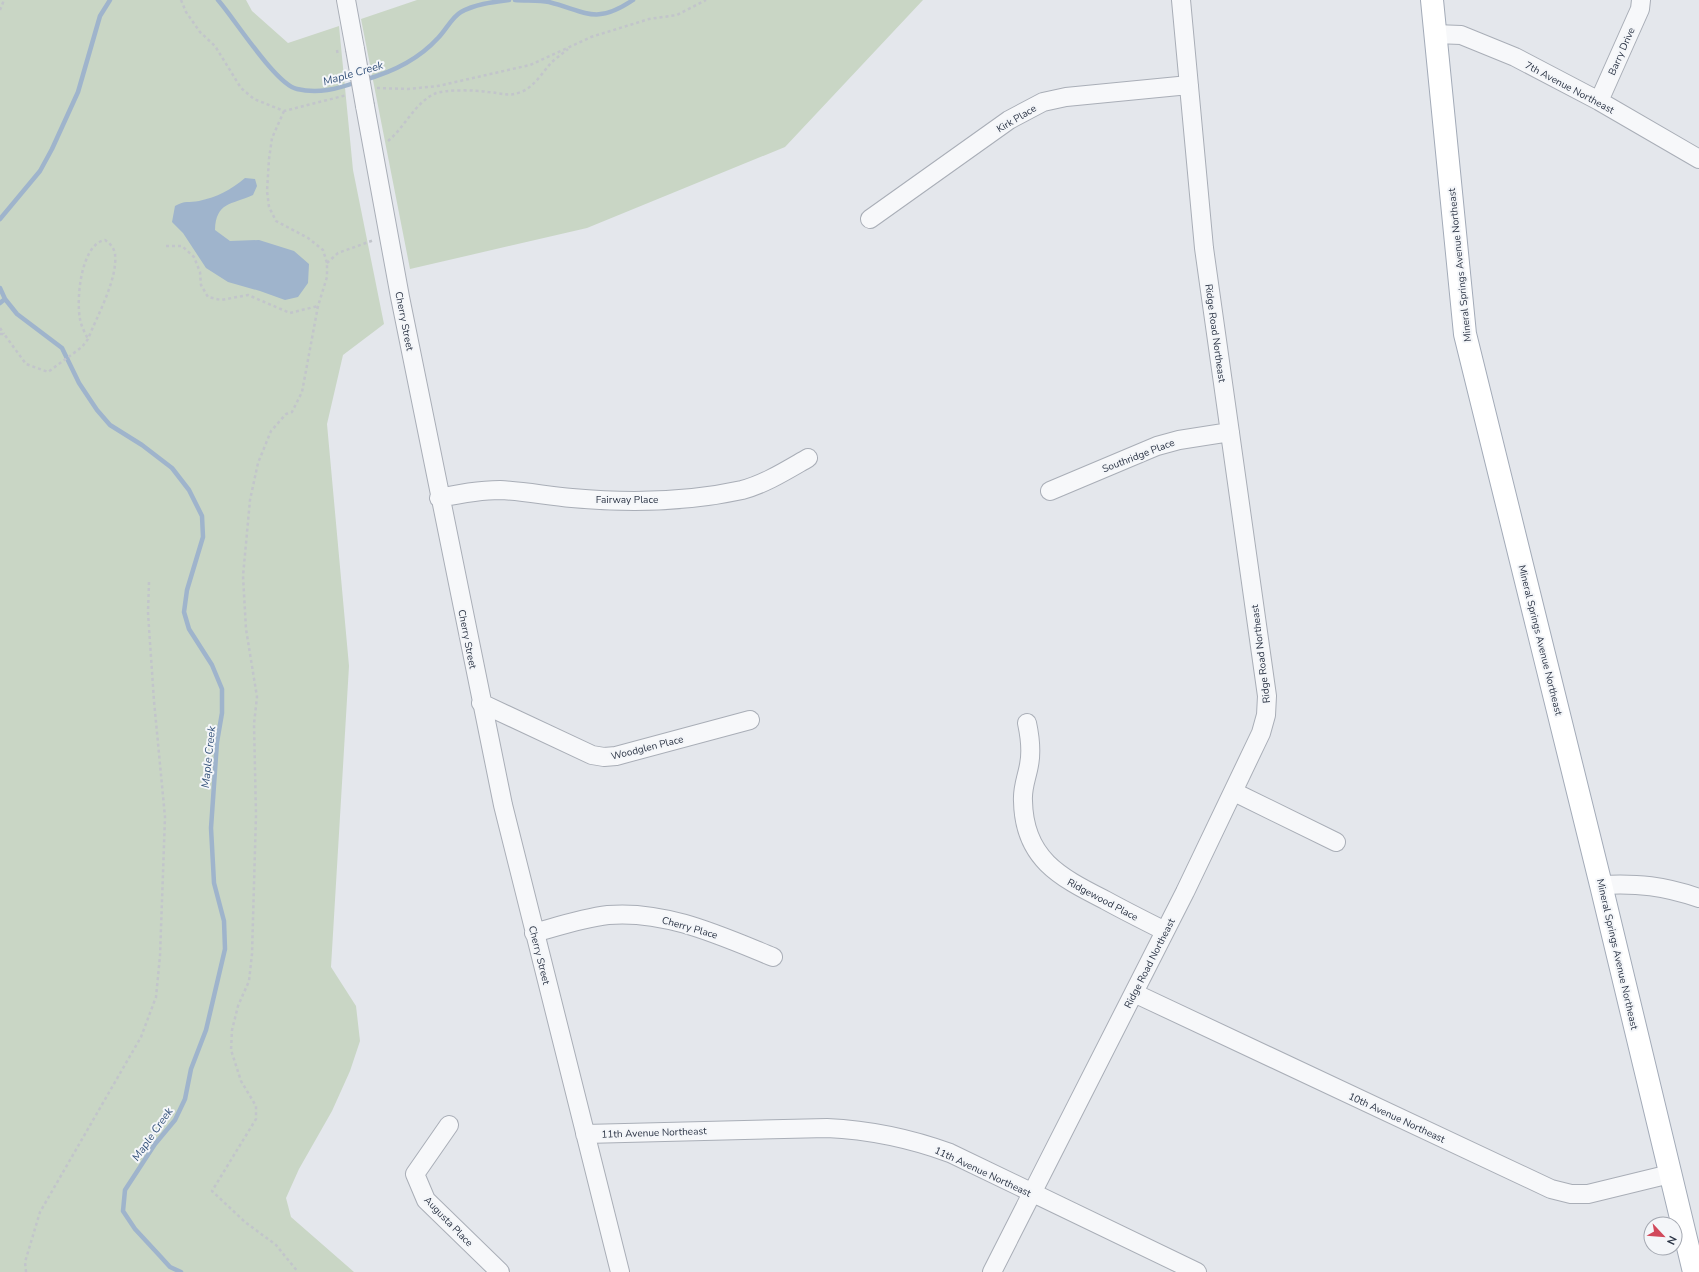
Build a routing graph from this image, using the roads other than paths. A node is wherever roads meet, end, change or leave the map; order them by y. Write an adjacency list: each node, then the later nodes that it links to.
1 (346, 0): 13 (street, Cherry Street, bridge)
2 (1181, 0): 6 (street, Ridge Road Northeast)
3 (1432, 0): 5 (main road, Mineral Springs Avenue Northeast)
4 (1641, 0): 7 (street, Barry Drive)
5 (1435, 34): 7 (street, 7th Avenue Northeast); 19 (main road, Mineral Springs Avenue Northeast)
6 (1189, 85): 9 (street, Kirk Place); 10 (street, Ridge Road Northeast)
7 (1598, 101): 8 (street, 7th Avenue Northeast)
8 (1699, 159)
9 (870, 219)
10 (1230, 432): 12 (street, Southridge Place); 17 (street, Ridge Road Northeast)
11 (808, 458): 13 (street, Fairway Place)
12 (1050, 491)
13 (439, 498): 14 (street, Cherry Street)
14 (481, 703): 15 (street, Woodglen Place); 22 (street, Cherry Street)
15 (750, 720)
16 (1027, 723): 21 (street, Ridgewood Place)
17 (1234, 792): 18 (street); 21 (street, Ridge Road Northeast)
18 (1336, 842)
19 (1601, 885): 20 (street); 27 (main road, Mineral Springs Avenue Northeast)
20 (1699, 898)
21 (1165, 931): 24 (street, Ridge Road Northeast)
22 (534, 933): 23 (street, Cherry Place); 26 (street, Cherry Street)
23 (773, 957)
24 (1134, 993): 27 (street, 10th Avenue Northeast); 28 (street, Ridge Road Northeast)
25 (449, 1125): 29 (street, Augusta Place)
26 (585, 1134): 28 (street, 11th Avenue Northeast); 30 (street, Cherry Street)
27 (1670, 1174): 33 (main road, Mineral Springs Avenue Northeast)
28 (1032, 1194): 31 (street, Ridge Road Northeast); 32 (street, 11th Avenue Northeast)
29 (500, 1272)
30 (620, 1272)
31 (992, 1272)
32 (1197, 1272)
33 (1694, 1272)

